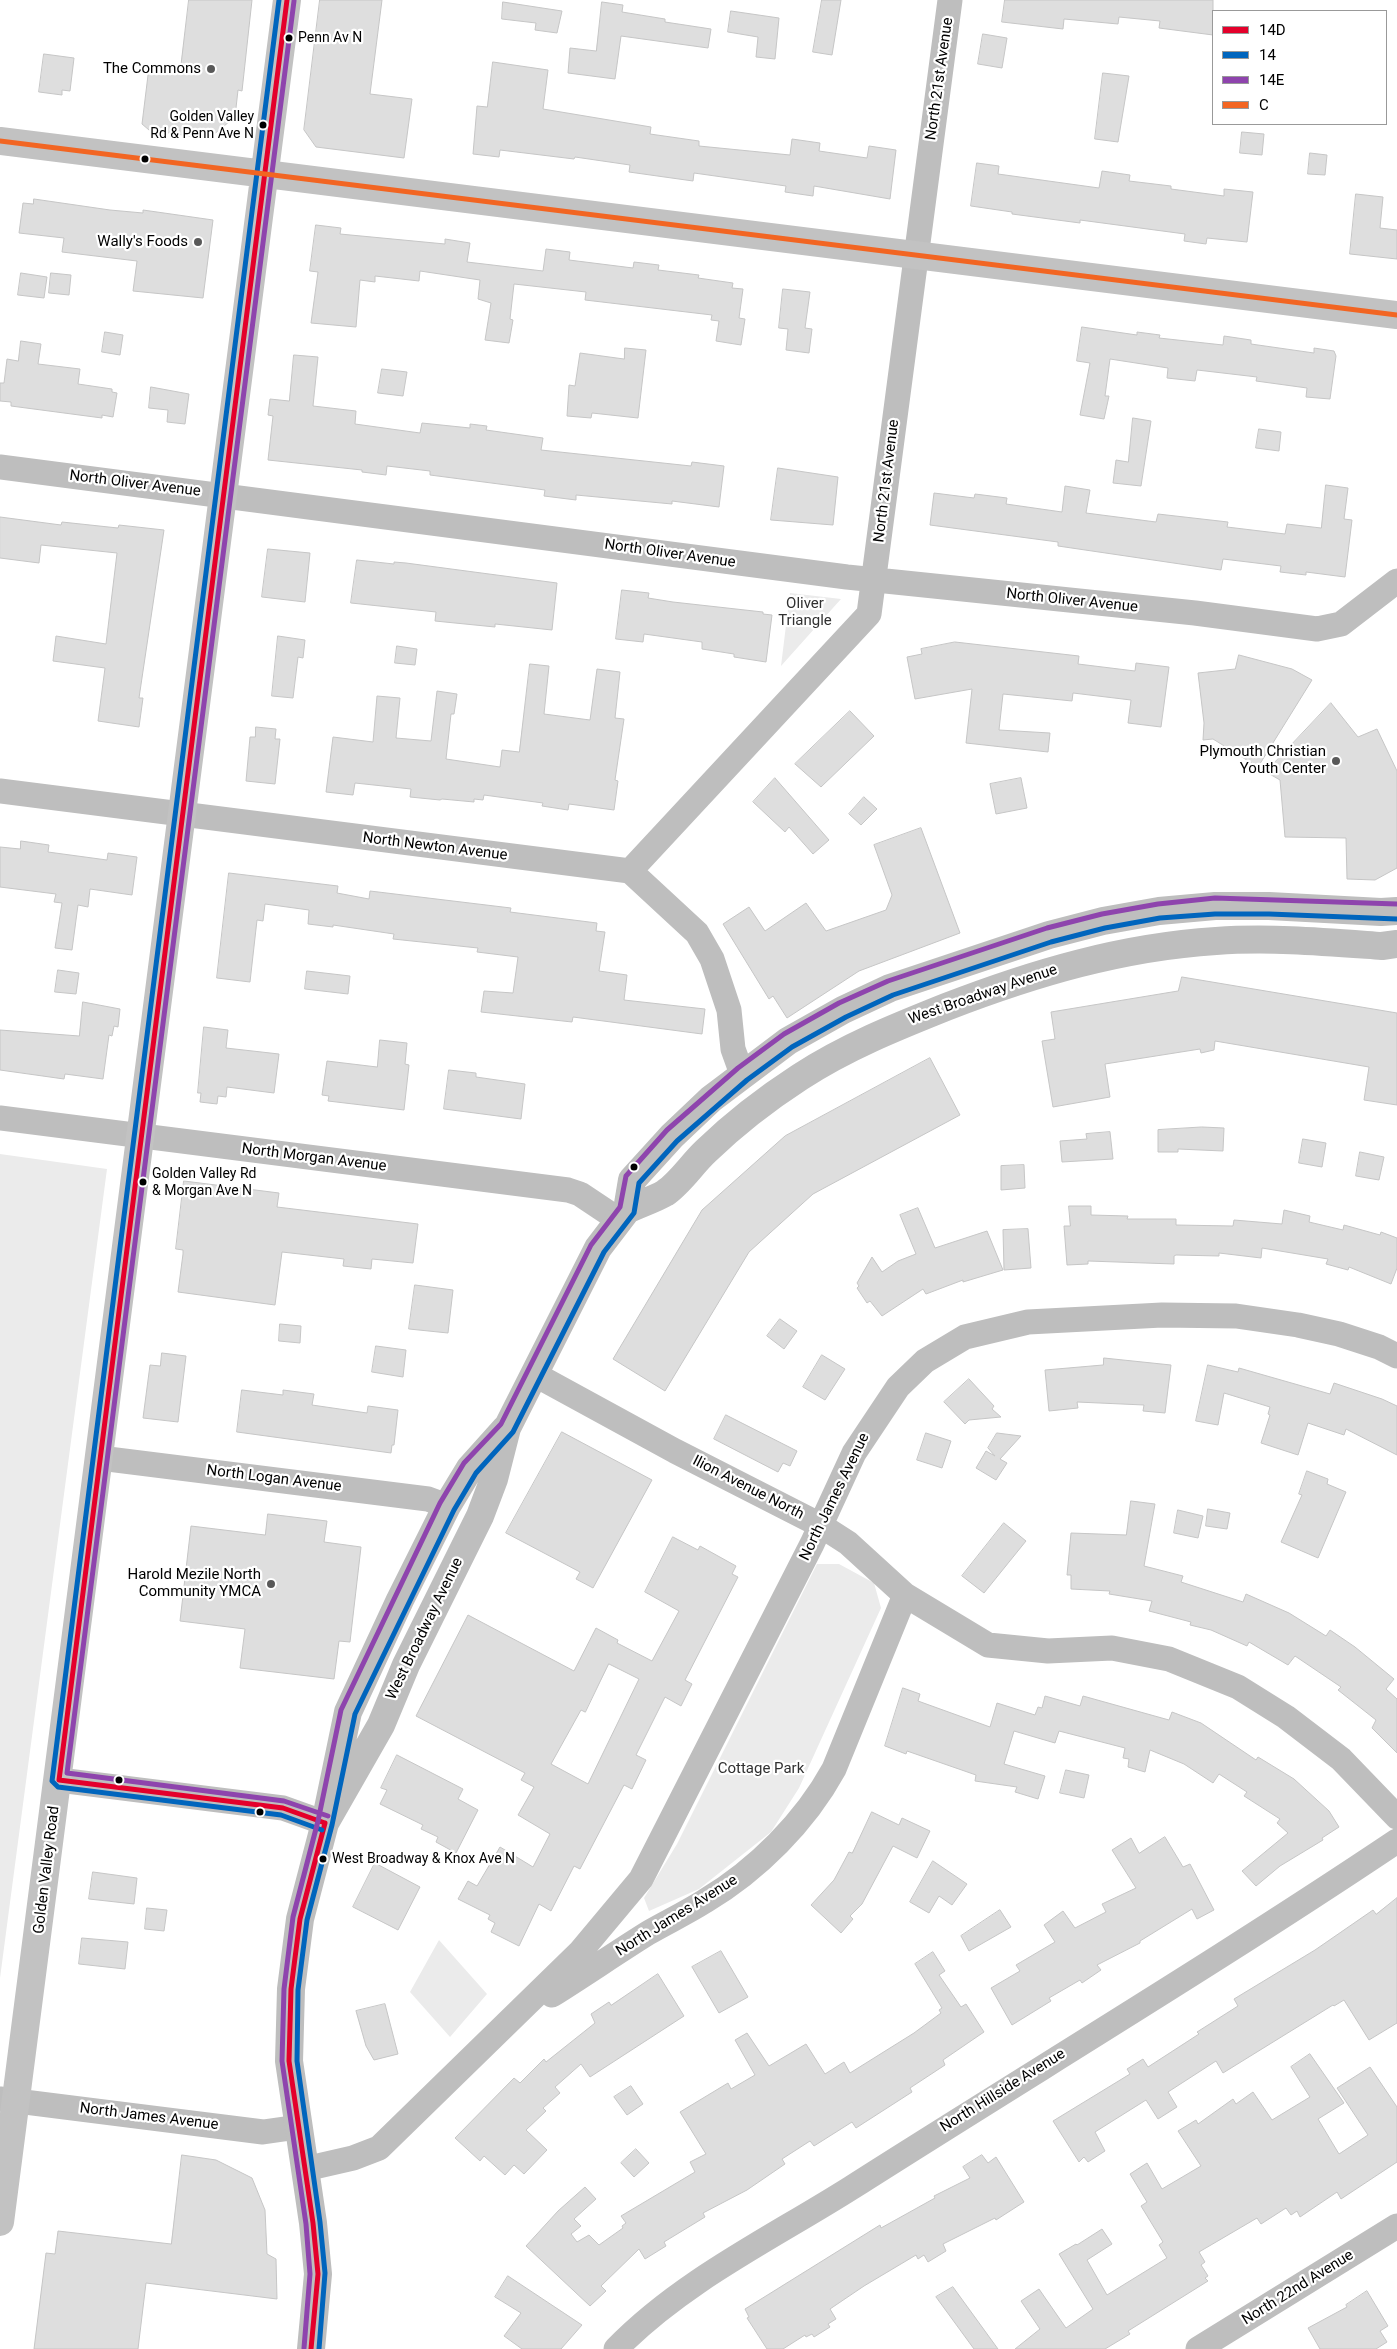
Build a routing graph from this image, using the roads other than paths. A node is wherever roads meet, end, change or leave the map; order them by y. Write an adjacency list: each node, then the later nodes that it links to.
1 (287, 0): 4 (street, Golden Valley Road)
2 (950, 0): 5 (street, North 21st Avenue)
3 (0, 141): 4 (street)
4 (266, 173): 5 (street); 8 (street, Golden Valley Road)
5 (916, 255): 6 (street); 9 (street, North 21st Avenue)
6 (1397, 315)
7 (0, 467): 8 (street, North Oliver Avenue)
8 (223, 495): 9 (street, North Oliver Avenue); 12 (street, Golden Valley Road)
9 (874, 581): 10 (street, North Oliver Avenue); 13 (street, North 21st Avenue)
10 (1397, 581)
11 (0, 792): 12 (street, North Newton Avenue)
12 (182, 815): 13 (street, North Newton Avenue); 18 (street, Golden Valley Road)
13 (630, 871): 16 (street)
14 (1397, 911): 16 (main road, West Broadway Avenue)
15 (1397, 944): 19 (main road, West Broadway Avenue)
16 (742, 1074): 19 (main road, West Broadway Avenue)
17 (0, 1118): 18 (street, North Morgan Avenue)
18 (141, 1136): 19 (street, North Morgan Avenue); 23 (street, Golden Valley Road)
19 (623, 1215): 21 (main road, West Broadway Avenue)
20 (1397, 1356): 25 (street, North James Avenue)
21 (534, 1374): 22 (main road, West Broadway Avenue); 25 (street, Ilion Avenue North)
22 (507, 1428): 24 (main road, West Broadway Avenue); 29 (main road, West Broadway Avenue)
23 (100, 1458): 24 (street, North Logan Avenue); 27 (street, Golden Valley Road)
24 (447, 1506): 29 (main road, West Broadway Avenue)
25 (820, 1525): 26 (street, Ilion Avenue North); 31 (street, North James Avenue)
26 (906, 1595): 28 (street, Ilion Avenue North); 31 (street, North James Avenue)
27 (59, 1780): 29 (street); 32 (street, Golden Valley Road)
28 (1397, 1817)
29 (325, 1823): 33 (main road, West Broadway Avenue)
30 (1397, 1842): 38 (street, North Hillside Avenue)
31 (512, 2021): 34 (street, North James Avenue)
32 (8, 2100): 33 (street, North James Avenue); 35 (street, Golden Valley Road)
33 (298, 2127): 34 (main road, West Broadway Avenue)
34 (305, 2169): 37 (main road, West Broadway Avenue)
35 (0, 2222)
36 (1397, 2226): 39 (street, North 22nd Avenue)
37 (312, 2349)
38 (616, 2349)
39 (1198, 2349)

